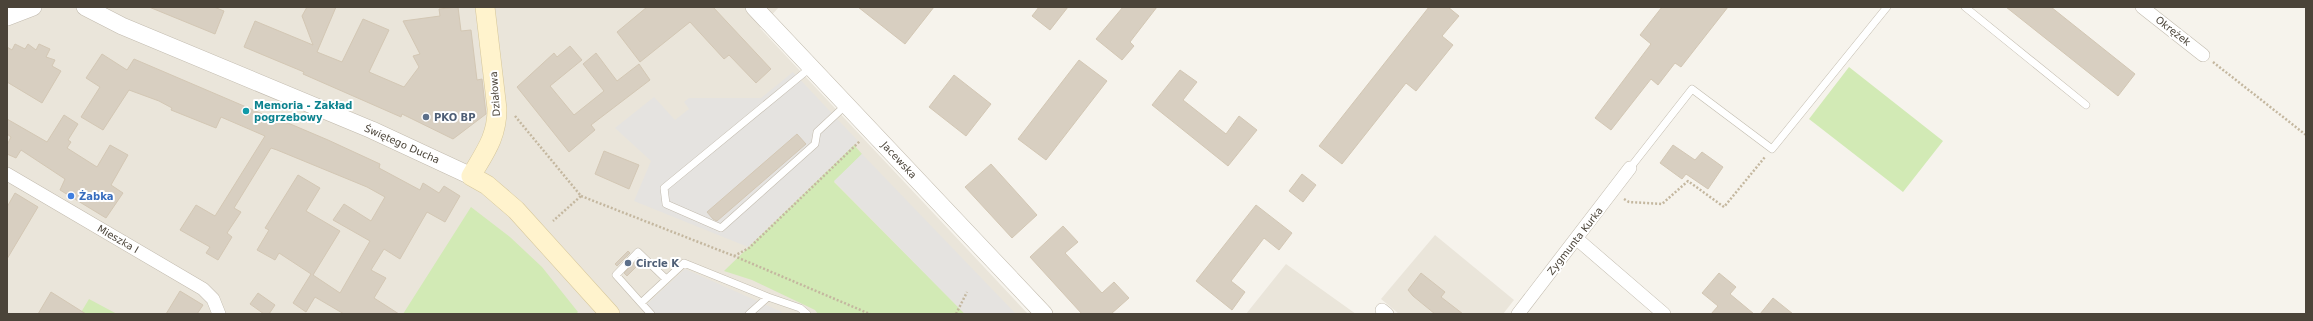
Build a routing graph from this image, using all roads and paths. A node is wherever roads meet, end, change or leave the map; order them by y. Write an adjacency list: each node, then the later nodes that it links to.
1 (33, 7): 8 (street)
2 (86, 7): 19 (street, Świętego Ducha)
3 (485, 7): 19 (main road, Działowa)
4 (754, 7): 10 (street, Jacewska)
5 (1887, 7): 16 (lane)
6 (1965, 7): 12 (lane)
7 (2142, 7): 9 (street, Okrężek)
8 (7, 17)
9 (2203, 55): 14 (path)
10 (811, 67): 11 (street, Jacewska); 11 (lane)
11 (846, 105): 36 (street, Jacewska)
12 (2086, 105)
13 (515, 116): 21 (path)
14 (2306, 135)
15 (862, 140): 24 (path)
16 (1772, 149): 17 (lane); 20 (path)
17 (1630, 168): 20 (street, Zygmunta Kurka)
18 (7, 174): 29 (street, Mieszka I)
19 (471, 176): 30 (main road, Świętego Ducha)
20 (1613, 192): 23 (street, Zygmunta Kurka)
21 (581, 196): 22 (path); 24 (path)
22 (553, 221)
23 (1577, 239): 37 (street, Zygmunta Kurka); 38 (street)
24 (734, 256): 34 (path)
25 (666, 279): 27 (lane); 28 (lane); 28 (lane)
26 (967, 292): 35 (path)
27 (768, 297): 32 (lane); 33 (lane)
28 (641, 303): 31 (lane)
29 (219, 314)
30 (610, 314)
31 (651, 314)
32 (749, 314)
33 (807, 314)
34 (870, 314)
35 (956, 314)
36 (1044, 314)
37 (1518, 314)
38 (1664, 314)

